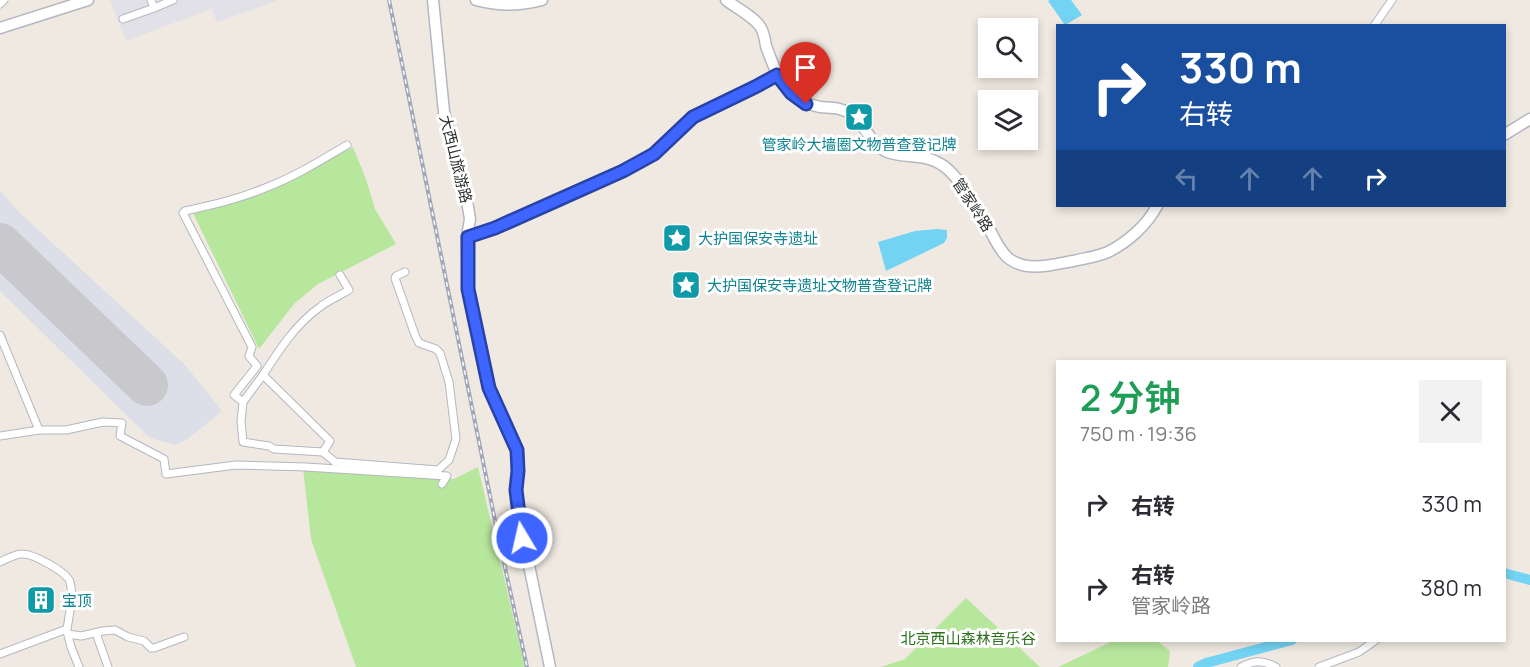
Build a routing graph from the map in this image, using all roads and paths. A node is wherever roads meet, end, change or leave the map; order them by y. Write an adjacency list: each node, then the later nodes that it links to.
1 (4, 0): 9 (street)
2 (88, 0): 13 (street)
3 (173, 0): 10 (street)
4 (433, 0): 19 (street, 大西山旅游路)
5 (476, 0): 6 (street)
6 (542, 0)
7 (726, 0): 14 (street, 管家岭路)
8 (1392, 0): 12 (street)
9 (0, 4)
10 (152, 4): 11 (street)
11 (123, 19)
12 (1375, 24)
13 (0, 28)
14 (777, 75): 18 (street, 管家岭路); 19 (street)
15 (1530, 119): 16 (street)
16 (1506, 134)
17 (347, 145): 24 (street)
18 (1156, 207)
19 (468, 237): 37 (street, 大西山旅游路)
20 (405, 272): 27 (street)
21 (340, 274): 23 (street)
22 (0, 335): 25 (street)
23 (263, 375): 24 (street); 27 (street)
24 (243, 402): 27 (street)
25 (39, 430): 26 (street); 28 (street)
26 (0, 436)
27 (323, 452)
28 (442, 484)
29 (0, 562): 30 (street)
30 (67, 632): 31 (street); 34 (street); 35 (street)
31 (96, 633): 32 (street); 36 (street)
32 (184, 637)
33 (1373, 642): 40 (street)
34 (0, 654)
35 (79, 667)
36 (108, 667)
37 (550, 667)
38 (1241, 667): 39 (street)
39 (1276, 667)
40 (1319, 667)

